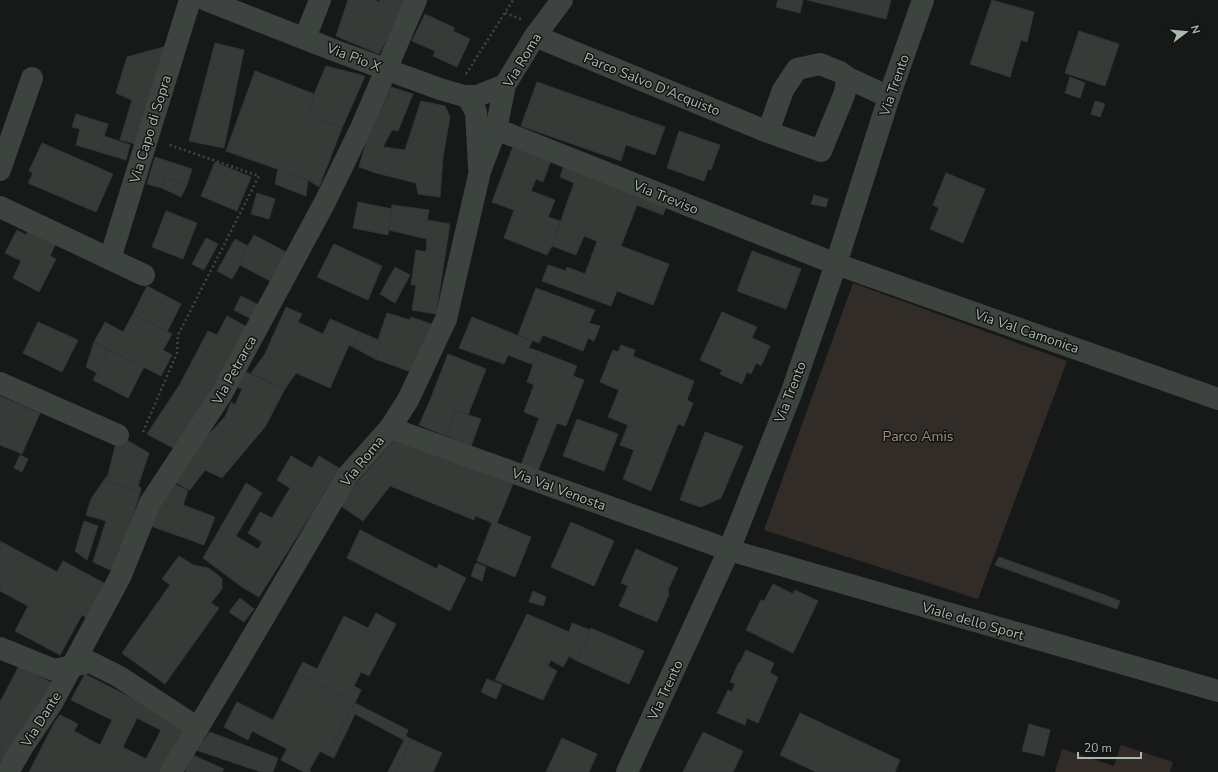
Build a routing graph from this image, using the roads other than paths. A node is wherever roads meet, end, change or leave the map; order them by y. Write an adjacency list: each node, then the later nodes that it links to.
1 (190, 0): 20 (street, Via Capo di Sopra)
2 (206, 0): 8 (street, Via Pio X)
3 (320, 0): 8 (street)
4 (416, 0): 9 (street, Via Petrarca)
5 (562, 0): 7 (street, Via Roma)
6 (923, 0): 14 (street, Via Trento)
7 (530, 28): 12 (street, Via Roma); 16 (street, Parco Salvo D'Acquisto)
8 (305, 38): 9 (street, Via Pio X)
9 (386, 70): 13 (street, Via Pio X); 29 (street, Via Petrarca)
10 (32, 78): 17 (street)
11 (848, 78): 14 (street); 16 (street); 16 (street, Parco Salvo D'Acquisto)
12 (505, 85): 13 (street, Via Pio X); 15 (street, Via Roma)
13 (465, 87): 18 (street, Via Roma)
14 (889, 97): 21 (street, Via Trento)
15 (496, 129): 18 (street, Via Roma); 21 (street, Via Treviso)
16 (768, 132)
17 (0, 170)
18 (480, 171): 25 (street, Via Roma)
19 (0, 207): 20 (street)
20 (110, 259): 22 (street)
21 (836, 264): 24 (street, Via Val Camonica); 27 (street, Via Trento)
22 (144, 275)
23 (0, 383): 26 (street)
24 (1218, 399)
25 (390, 428): 27 (street, Via Val Venosta); 31 (street, Via Roma)
26 (118, 435)
27 (729, 550): 30 (street, Viale dello Sport); 34 (street, Via Trento)
28 (0, 648): 29 (street)
29 (73, 665): 31 (street); 32 (street, Via Dante)
30 (1218, 691)
31 (198, 728): 33 (street, Via Roma)
32 (8, 772)
33 (171, 772)
34 (627, 772)

